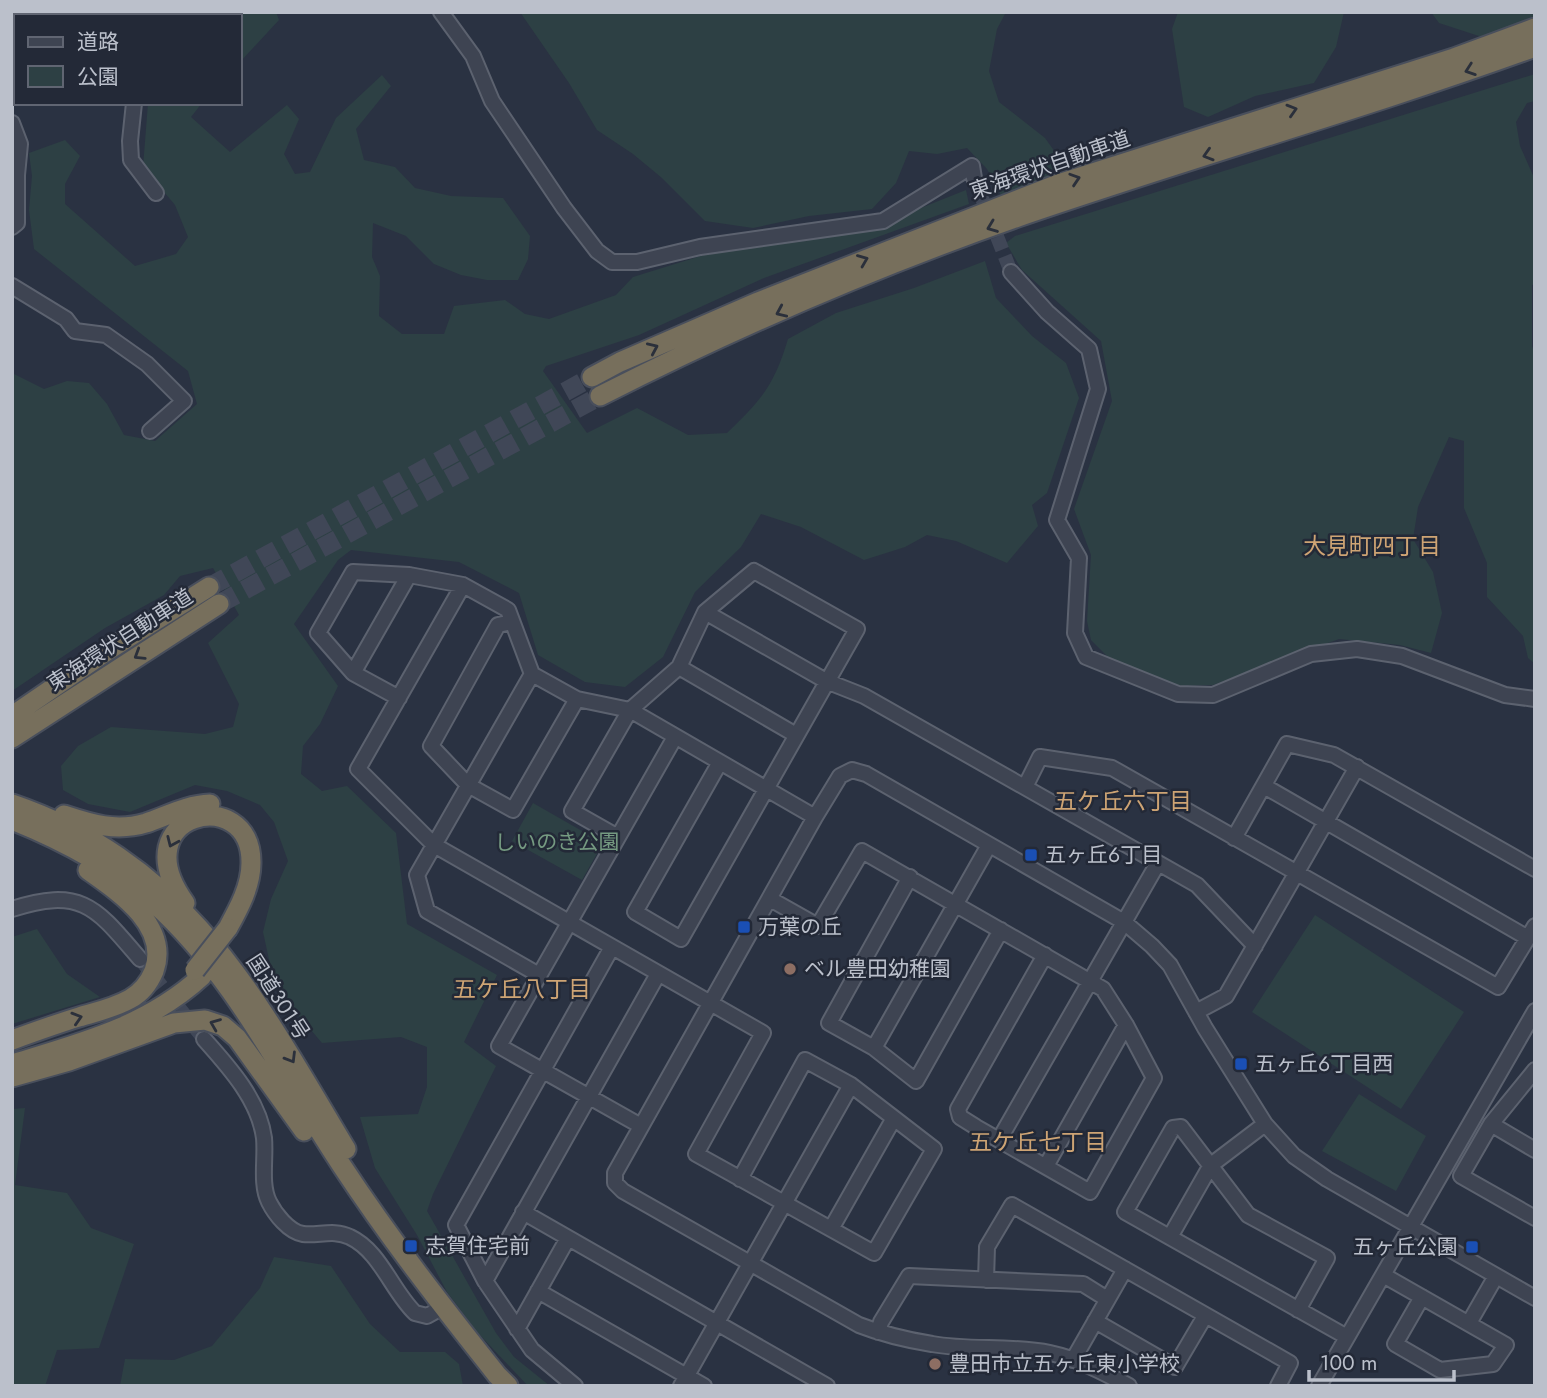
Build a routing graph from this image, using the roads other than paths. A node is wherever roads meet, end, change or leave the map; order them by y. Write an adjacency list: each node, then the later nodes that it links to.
1 (441, 12): 6 (street)
2 (1535, 28): 11 (highway, 東海環状自動車道, one-way to 2)
3 (1535, 47): 12 (highway, 東海環状自動車道, one-way to 12)
4 (134, 105): 7 (street)
5 (12, 123): 8 (street)
6 (974, 178)
7 (156, 193)
8 (12, 227)
9 (1011, 272): 26 (street)
10 (12, 286): 13 (street)
11 (592, 377)
12 (600, 396)
13 (150, 431)
14 (409, 575): 15 (street); 21 (street); 21 (street)
15 (463, 585): 19 (street); 24 (street)
16 (214, 596): 17 (highway, 東海環状自動車道)
17 (191, 610): 28 (highway, 東海環状自動車道); 31 (highway, 東海環状自動車道, one-way to 31)
18 (705, 612): 20 (street); 23 (street); 23 (street)
19 (512, 622): 22 (street); 34 (street)
20 (680, 667): 27 (street); 29 (street)
21 (353, 673): 24 (street)
22 (532, 674): 25 (street); 34 (street)
23 (826, 681): 29 (street); 36 (street)
24 (399, 698): 45 (street)
25 (577, 699): 27 (street); 34 (street)
26 (1535, 699)
27 (630, 710): 30 (street); 43 (street)
28 (12, 716)
29 (796, 735): 37 (street)
30 (675, 737): 32 (street); 43 (street)
31 (12, 738)
32 (720, 762): 37 (street); 37 (street)
33 (1357, 767): 35 (street); 41 (street); 48 (street)
34 (468, 785): 45 (street)
35 (1264, 786): 41 (street); 44 (street)
36 (1025, 787): 44 (street); 47 (street)
37 (767, 788): 39 (street)
38 (12, 802): 57 (highway); 70 (highway, 国道301号)
39 (816, 817): 46 (street); 51 (street)
40 (12, 820): 99 (highway, 国道301号)
41 (1326, 820): 49 (street); 58 (street)
42 (12, 828): 73 (highway, one-way to 42)
43 (618, 836): 55 (street)
44 (1234, 838): 49 (street)
45 (434, 845): 55 (street); 65 (street)
46 (989, 845): 52 (street); 54 (street)
47 (1158, 863): 54 (street); 60 (street)
48 (1535, 869)
49 (1297, 873): 58 (street); 60 (street)
50 (910, 877): 51 (street); 52 (street); 74 (street)
51 (770, 899): 67 (street)
52 (955, 903): 56 (street); 74 (street)
53 (12, 909): 62 (street)
54 (1124, 922): 66 (street); 69 (street)
55 (569, 923): 59 (street); 65 (street)
56 (1001, 930): 61 (street); 74 (street)
57 (231, 932): 63 (highway, bridge); 70 (highway, one-way to 70)
58 (1531, 932)
59 (612, 947): 64 (street); 77 (street)
60 (1255, 947): 69 (street)
61 (1045, 956): 66 (street); 86 (street)
62 (140, 959)
63 (199, 973): 75 (highway); 76 (highway)
64 (658, 974): 67 (street); 81 (street)
65 (539, 975): 77 (street)
66 (1090, 982): 71 (street); 86 (street)
67 (711, 1004): 85 (street); 90 (street)
68 (1535, 1011): 94 (street)
69 (1196, 1012): 83 (street)
70 (267, 1018): 105 (highway, 国道301号, one-way to 105)
71 (1126, 1025): 89 (street); 89 (street)
72 (204, 1039): 110 (street)
73 (12, 1041)
74 (873, 1048)
75 (12, 1054)
76 (12, 1064)
77 (544, 1072): 81 (street); 104 (street)
78 (1533, 1075): 84 (street)
79 (12, 1077): 99 (highway, one-way to 79)
80 (851, 1085): 82 (street); 90 (street); 91 (street)
81 (589, 1097): 85 (street); 92 (street)
82 (894, 1118): 95 (street); 95 (street)
83 (1265, 1124): 88 (street); 94 (street)
84 (1491, 1124): 87 (street); 93 (street)
85 (641, 1126): 98 (street)
86 (999, 1140): 89 (street)
87 (1535, 1150)
88 (1211, 1165): 96 (street); 96 (street); 111 (street)
89 (1046, 1167)
90 (740, 1179): 91 (street)
91 (785, 1203): 95 (street); 98 (street)
92 (523, 1212): 97 (street); 104 (street)
93 (1535, 1218)
94 (1410, 1227): 101 (street); 102 (street)
95 (831, 1229)
96 (1170, 1237): 111 (street)
97 (568, 1238): 106 (street); 114 (street)
98 (750, 1264): 114 (street); 117 (street)
99 (411, 1265): 105 (highway, 国道301号)
100 (1125, 1269): 103 (street); 109 (street); 112 (street)
101 (1383, 1275): 107 (street); 118 (street)
102 (1496, 1276): 108 (street); 115 (street)
103 (986, 1280): 109 (street); 117 (street)
104 (485, 1281): 116 (street)
105 (431, 1288): 110 (highway, 国道301号)
106 (538, 1291): 116 (street); 120 (street)
107 (1422, 1297): 115 (street); 115 (street)
108 (1535, 1298)
109 (1107, 1299): 113 (street)
110 (445, 1306): 121 (highway, 国道301号)
111 (1297, 1310): 118 (street)
112 (1205, 1316): 113 (street); 126 (street)
113 (1095, 1321): 119 (street)
114 (717, 1323): 120 (street); 124 (street)
115 (1469, 1323)
116 (517, 1329): 122 (street)
117 (878, 1332): 119 (street)
118 (1347, 1337): 127 (street)
119 (1073, 1360): 125 (street)
120 (684, 1381): 123 (street)
121 (508, 1386)
122 (575, 1386)
123 (704, 1386)
124 (827, 1386)
125 (1129, 1386)
126 (1278, 1386)
127 (1319, 1386)

